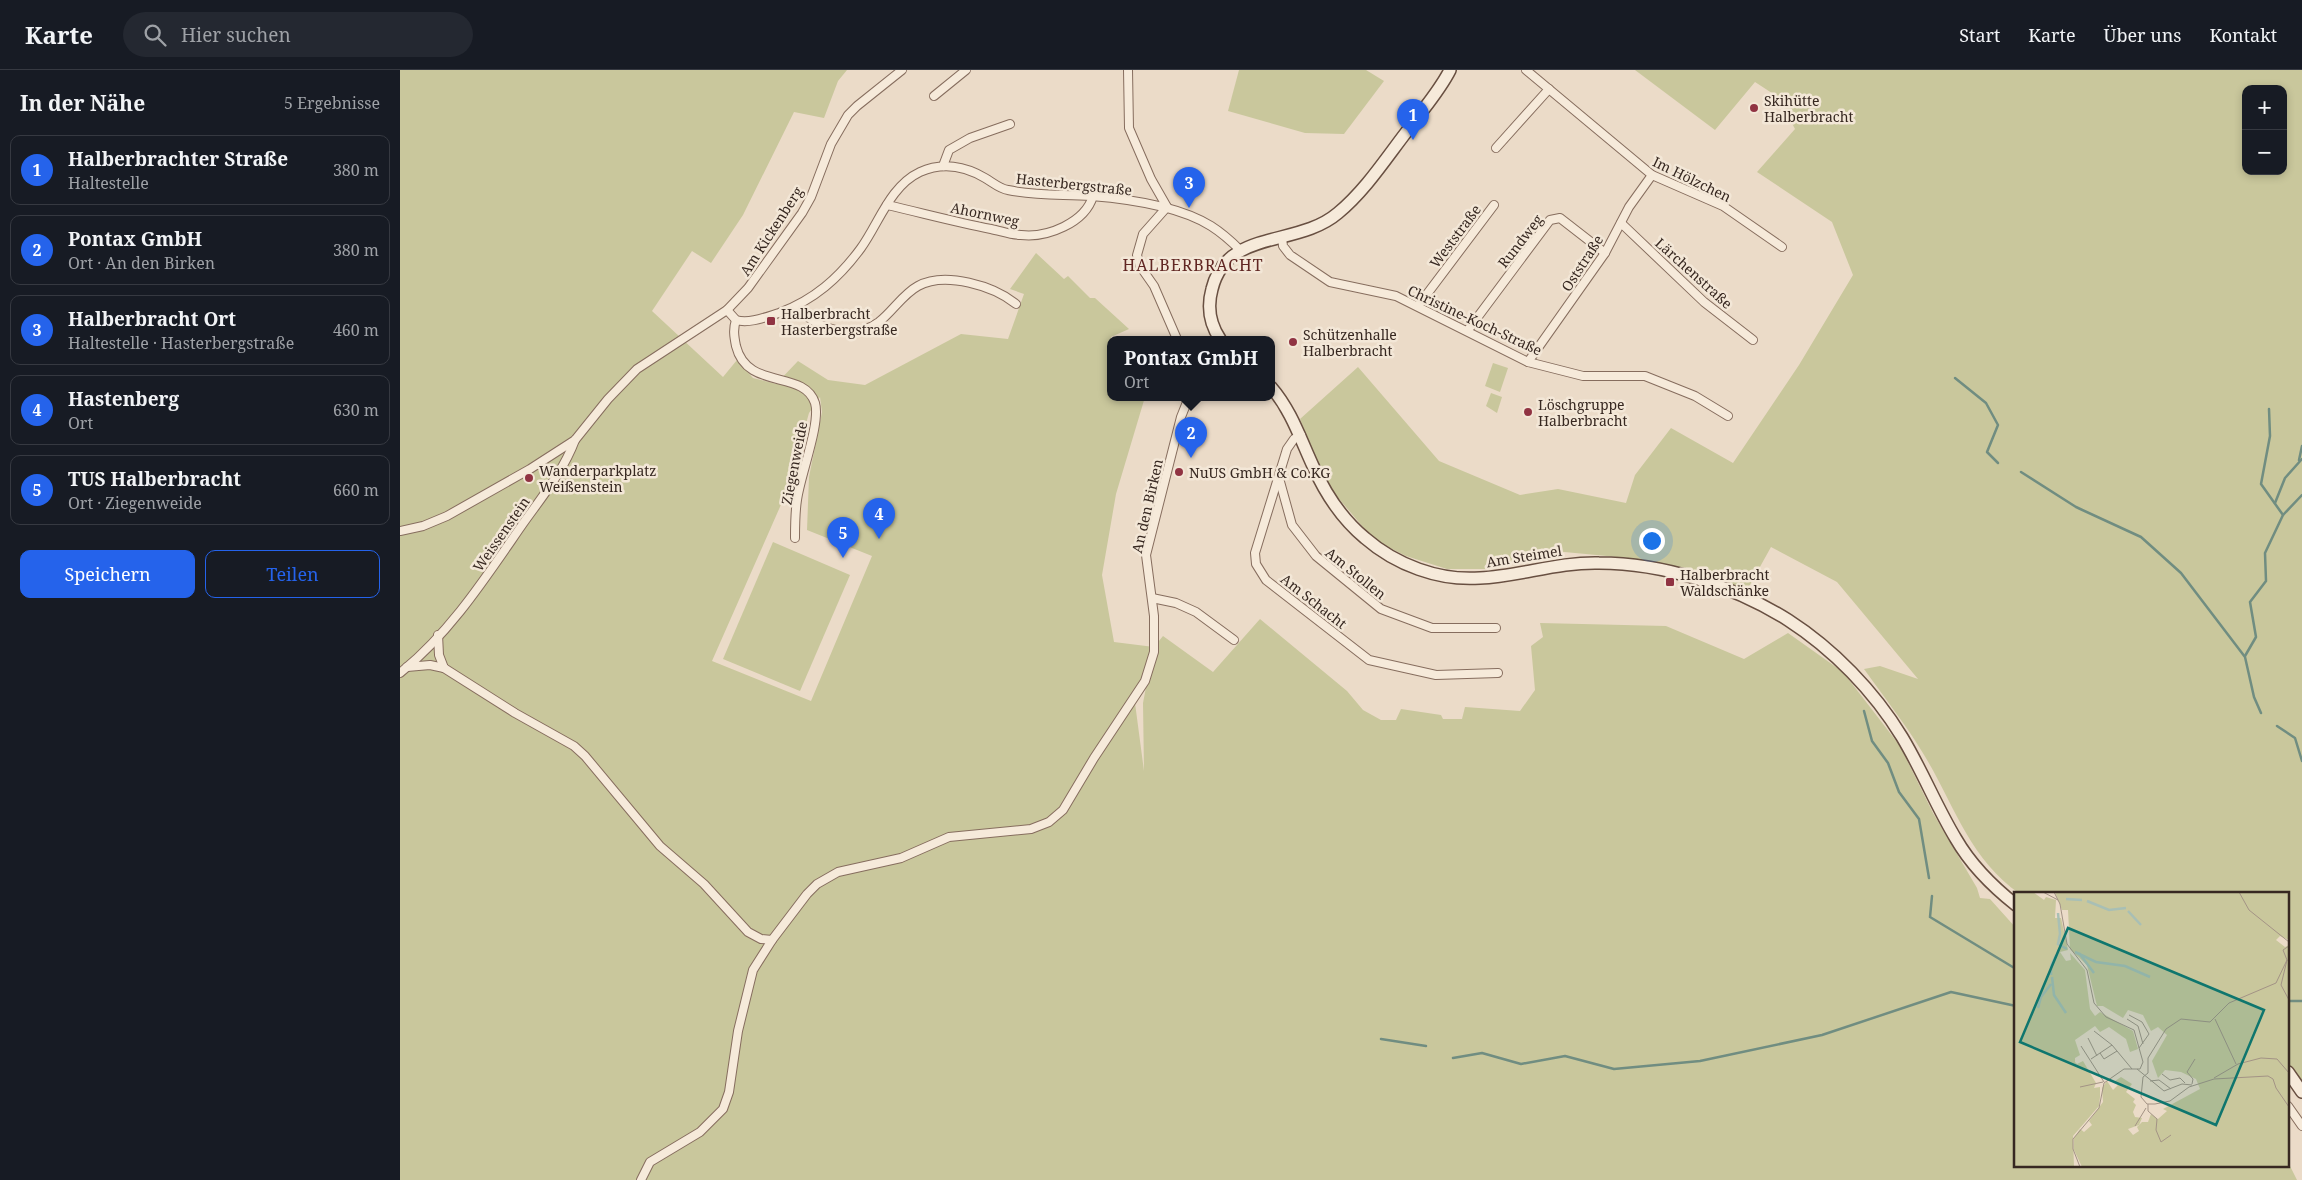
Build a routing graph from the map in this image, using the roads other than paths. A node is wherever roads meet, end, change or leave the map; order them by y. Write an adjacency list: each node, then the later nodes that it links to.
1 (902, 70): 24 (street, Am Kickenberg)
2 (966, 70): 7 (street)
3 (1128, 70): 15 (street)
4 (1450, 70): 17 (main road)
5 (1526, 70): 6 (street, Im Hölzchen)
6 (1549, 89): 9 (street); 11 (street, Im Hölzchen)
7 (934, 96)
8 (1010, 124): 10 (street)
9 (1496, 148)
10 (944, 166): 12 (street, Hasterbergstraße); 13 (street, Hasterbergstraße)
11 (1652, 175): 16 (street, Oststraße); 18 (street, Im Hölzchen)
12 (1093, 196): 13 (street, Ahornweg); 15 (street, Hasterbergstraße)
13 (887, 205): 22 (street, Hasterbergstraße)
14 (1494, 205): 23 (street, Weststraße)
15 (1167, 207): 19 (street, Hasterbergstraße); 27 (street)
16 (1621, 223): 20 (street, Oststraße); 29 (street, Lärchenstraße)
17 (1282, 238): 19 (main road); 23 (street, Christine-Koch-Straße)
18 (1782, 247)
19 (1240, 250): 28 (main road)
20 (1605, 253): 26 (street, Rundweg); 30 (street, Oststraße)
21 (1016, 304): 22 (street)
22 (797, 306): 25 (street, Hasterbergstraße)
23 (1418, 306): 26 (street, Christine-Koch-Straße)
24 (727, 310): 25 (street); 35 (street, Am Kickenberg)
25 (736, 320): 38 (street, Ziegenweide)
26 (1468, 330): 30 (street, Christine-Koch-Straße)
27 (1176, 336)
28 (1219, 336)
29 (1753, 340)
30 (1528, 362): 33 (street, Christine-Koch-Straße)
31 (1275, 392): 34 (main road, Am Steimel)
32 (1187, 401): 39 (street, An den Birken)
33 (1728, 416)
34 (1301, 435): 36 (street, Am Schacht); 47 (main road, Am Steimel)
35 (575, 440): 37 (street); 41 (street, Weissenstein)
36 (1279, 478): 40 (street, Am Stollen); 46 (street, Am Schacht)
37 (400, 531)
38 (795, 538)
39 (1152, 598): 42 (street); 48 (street, An den Birken)
40 (1496, 628)
41 (438, 635): 43 (street, Weissenstein); 44 (street)
42 (1234, 640)
43 (407, 667): 44 (street); 45 (street, Weissenstein)
44 (444, 668): 48 (street)
45 (400, 673)
46 (1498, 673)
47 (2014, 903)
48 (772, 940): 53 (street, An den Birken)
49 (2290, 1075): 50 (main road)
50 (2302, 1092)
51 (2290, 1109): 52 (street)
52 (2302, 1126)
53 (642, 1180)

